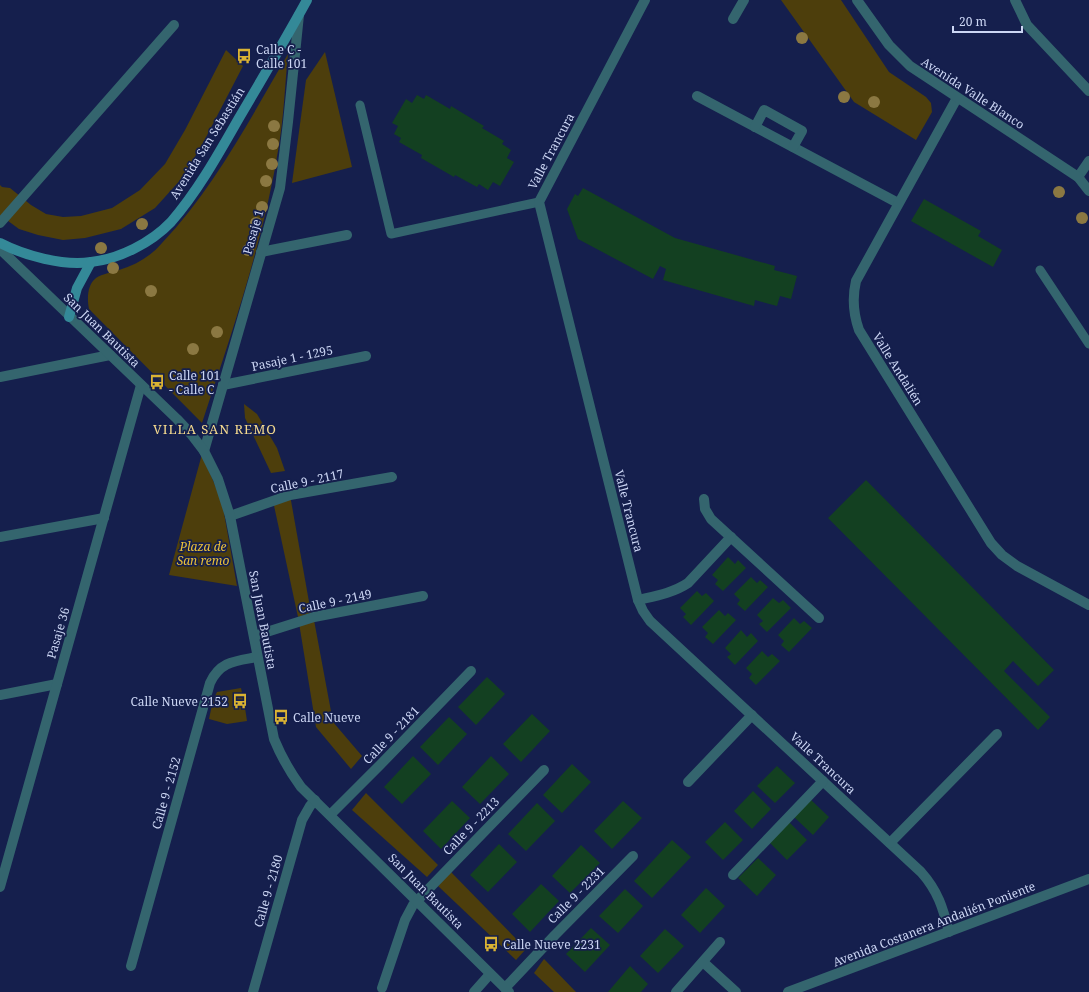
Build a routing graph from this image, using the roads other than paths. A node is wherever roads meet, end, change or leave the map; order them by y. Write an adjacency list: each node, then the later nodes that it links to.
1 (307, 0): 6 (main road, Avenida San Sebastián)
2 (644, 0): 18 (street, Valle Trancura)
3 (744, 0): 7 (street)
4 (857, 0): 11 (street, Avenida Valle Blanco)
5 (1015, 0): 9 (street)
6 (299, 15): 24 (street, Pasaje 1); 25 (main road, Avenida San Sebastián)
7 (733, 19)
8 (174, 25): 20 (street)
9 (1089, 91)
10 (696, 96): 13 (street)
11 (957, 98): 16 (street, Avenida Valle Blanco); 19 (street, Valle Andalién)
12 (360, 105): 18 (lane)
13 (755, 127): 14 (street); 14 (street)
14 (793, 147): 19 (street)
15 (1089, 161): 16 (street)
16 (1078, 177): 17 (street, Avenida Valle Blanco)
17 (1089, 191)
18 (539, 202): 42 (street, Valle Trancura)
19 (898, 203): 43 (street, Valle Andalién)
20 (0, 223)
21 (347, 235): 24 (street)
22 (0, 244): 25 (main road, Avenida San Sebastián)
23 (0, 250): 27 (street, San Juan Bautista)
24 (261, 252): 33 (street, Pasaje 1)
25 (91, 262): 27 (main road)
26 (1040, 270): 28 (lane)
27 (69, 317): 29 (street, San Juan Bautista)
28 (1089, 344)
29 (110, 355): 31 (street); 32 (street, San Juan Bautista)
30 (366, 356): 33 (street, Pasaje 1 - 1295)
31 (0, 377)
32 (141, 385): 34 (street, San Juan Bautista); 38 (street, Pasaje 36)
33 (223, 385): 34 (street, Pasaje 1)
34 (204, 451): 37 (street, San Juan Bautista)
35 (392, 477): 37 (street, Calle 9 - 2117)
36 (704, 498): 40 (street)
37 (230, 516): 45 (street, San Juan Bautista)
38 (104, 518): 39 (street); 48 (street, Pasaje 36)
39 (0, 537)
40 (731, 537): 42 (street); 44 (street)
41 (423, 596): 45 (street, Calle 9 - 2149)
42 (638, 600): 50 (street, Valle Trancura)
43 (1089, 605)
44 (818, 618)
45 (254, 636): 46 (street, San Juan Bautista)
46 (257, 657): 55 (street, San Juan Bautista); 67 (street, Calle 9 - 2152)
47 (471, 672): 56 (street, Calle 9 - 2181)
48 (57, 684): 49 (street); 59 (street, Pasaje 36)
49 (0, 695)
50 (752, 715): 53 (street, Valle Trancura); 54 (street)
51 (997, 734): 57 (street)
52 (544, 770): 63 (street, Calle 9 - 2213)
53 (823, 781): 57 (street, Valle Trancura); 60 (street)
54 (688, 782)
55 (315, 800): 56 (street, San Juan Bautista); 71 (street, Calle 9 - 2180)
56 (330, 815): 63 (street, San Juan Bautista)
57 (890, 843): 64 (street, Valle Trancura)
58 (633, 856): 70 (street, Calle 9 - 2231)
59 (4, 858): 62 (street, Pasaje 36)
60 (734, 875)
61 (1089, 879): 64 (street, Avenida Costanera Andalién Poniente)
62 (0, 887)
63 (417, 901): 68 (street, San Juan Bautista); 69 (street, Calle 9 - 2213)
64 (949, 932): 75 (street, Avenida Costanera Andalién Poniente)
65 (720, 942): 66 (street)
66 (703, 962): 73 (street); 74 (street)
67 (131, 966)
68 (490, 974): 70 (street, San Juan Bautista); 72 (street)
69 (382, 988)
70 (507, 990)
71 (253, 992)
72 (474, 992)
73 (676, 992)
74 (736, 992)
75 (788, 992)

